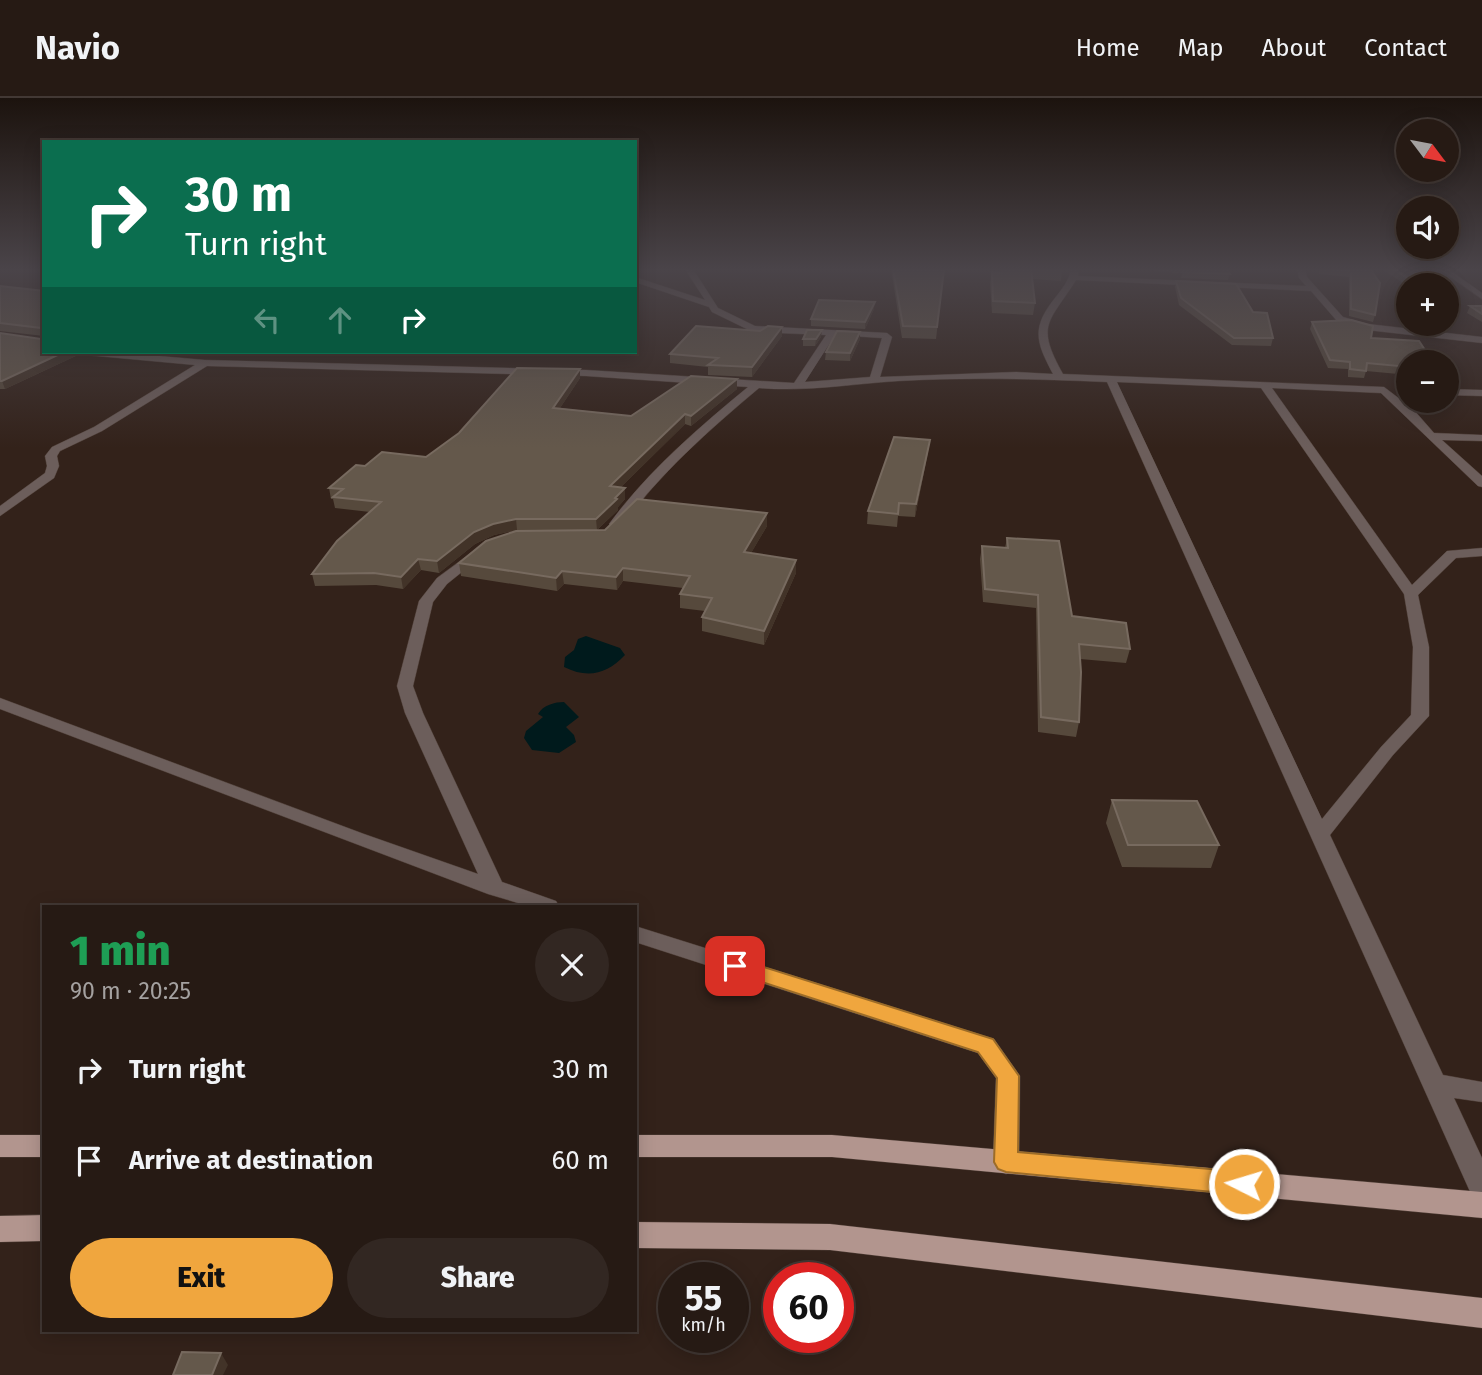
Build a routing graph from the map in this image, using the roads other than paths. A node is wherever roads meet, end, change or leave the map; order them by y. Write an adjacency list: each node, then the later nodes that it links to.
1 (752, 329): 4 (street)
2 (1041, 329): 9 (street)
3 (1381, 329): 5 (street)
4 (832, 333): 11 (street); 14 (street)
5 (1482, 340)
6 (107, 354): 8 (street)
7 (211, 354): 8 (street)
8 (200, 363): 12 (street); 22 (street)
9 (1059, 376): 10 (street); 11 (street)
10 (1110, 378): 13 (street); 28 (street)
11 (874, 380): 14 (street)
12 (757, 385): 14 (street); 23 (street)
13 (1264, 385): 15 (street); 26 (street)
14 (797, 387)
15 (1384, 390): 16 (street); 19 (street)
16 (1396, 390)
17 (1459, 392): 18 (street)
18 (1482, 393)
19 (1431, 436): 20 (street); 21 (street)
20 (1482, 438)
21 (1482, 483)
22 (0, 512)
23 (610, 533)
24 (491, 545): 29 (street)
25 (1482, 552): 26 (street)
26 (1411, 594): 28 (street)
27 (0, 703): 29 (street)
28 (1320, 835): 32 (street)
29 (495, 889): 30 (street)
30 (546, 905)
31 (637, 935): 37 (street)
32 (1434, 1084): 33 (street); 38 (street)
33 (1482, 1092)
34 (0, 1146): 35 (main road)
35 (42, 1146)
36 (637, 1146): 37 (main road)
37 (1006, 1162): 39 (main road)
38 (1482, 1187)
39 (1482, 1205)
40 (42, 1228): 41 (main road)
41 (0, 1229)
42 (637, 1235): 43 (main road)
43 (1482, 1313)

